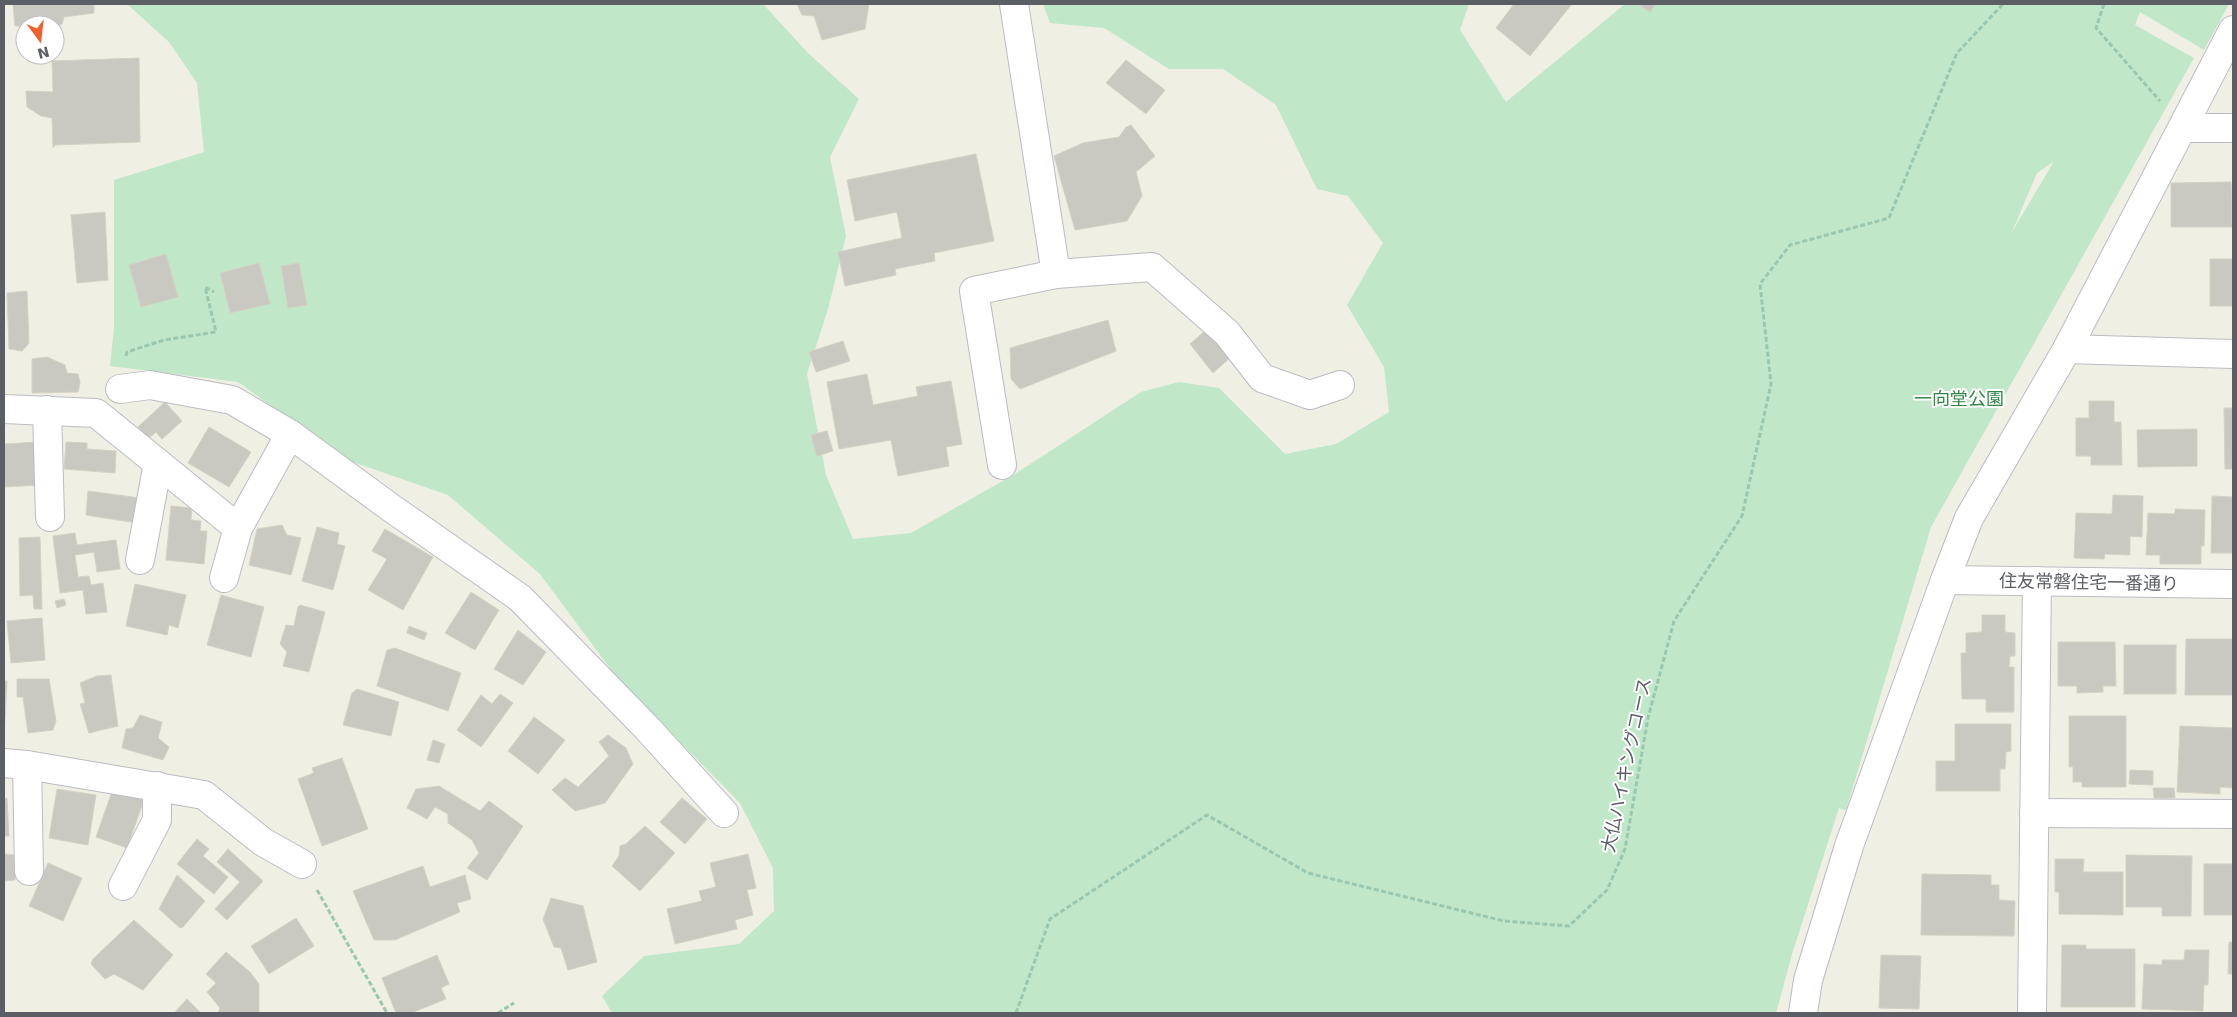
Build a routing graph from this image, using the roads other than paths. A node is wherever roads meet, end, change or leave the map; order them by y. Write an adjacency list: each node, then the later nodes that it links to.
1 (1014, 4): 5 (street)
2 (2233, 30): 3 (street)
3 (2183, 128): 4 (street); 6 (street)
4 (2233, 128)
5 (1056, 274): 8 (street); 14 (street)
6 (2067, 349): 7 (street); 19 (street)
7 (2233, 354)
8 (1340, 385)
9 (120, 389): 12 (street)
10 (4, 409): 11 (street)
11 (47, 410): 13 (street); 15 (street)
12 (290, 434): 16 (street); 25 (street)
13 (158, 463): 16 (street); 17 (street)
14 (1002, 465)
15 (50, 517)
16 (238, 528): 18 (street)
17 (140, 560)
18 (224, 578)
19 (1945, 580): 20 (street, 住友常磐住宅一番通り); 30 (street)
20 (2037, 581): 21 (street, 住友常磐住宅一番通り); 24 (street)
21 (2233, 584)
22 (15, 764): 23 (street); 28 (street)
23 (157, 786): 27 (street); 29 (street)
24 (2034, 813): 26 (street); 31 (street)
25 (724, 814)
26 (2233, 814)
27 (302, 864)
28 (29, 871)
29 (123, 886)
30 (1803, 1013)
31 (2032, 1013)

